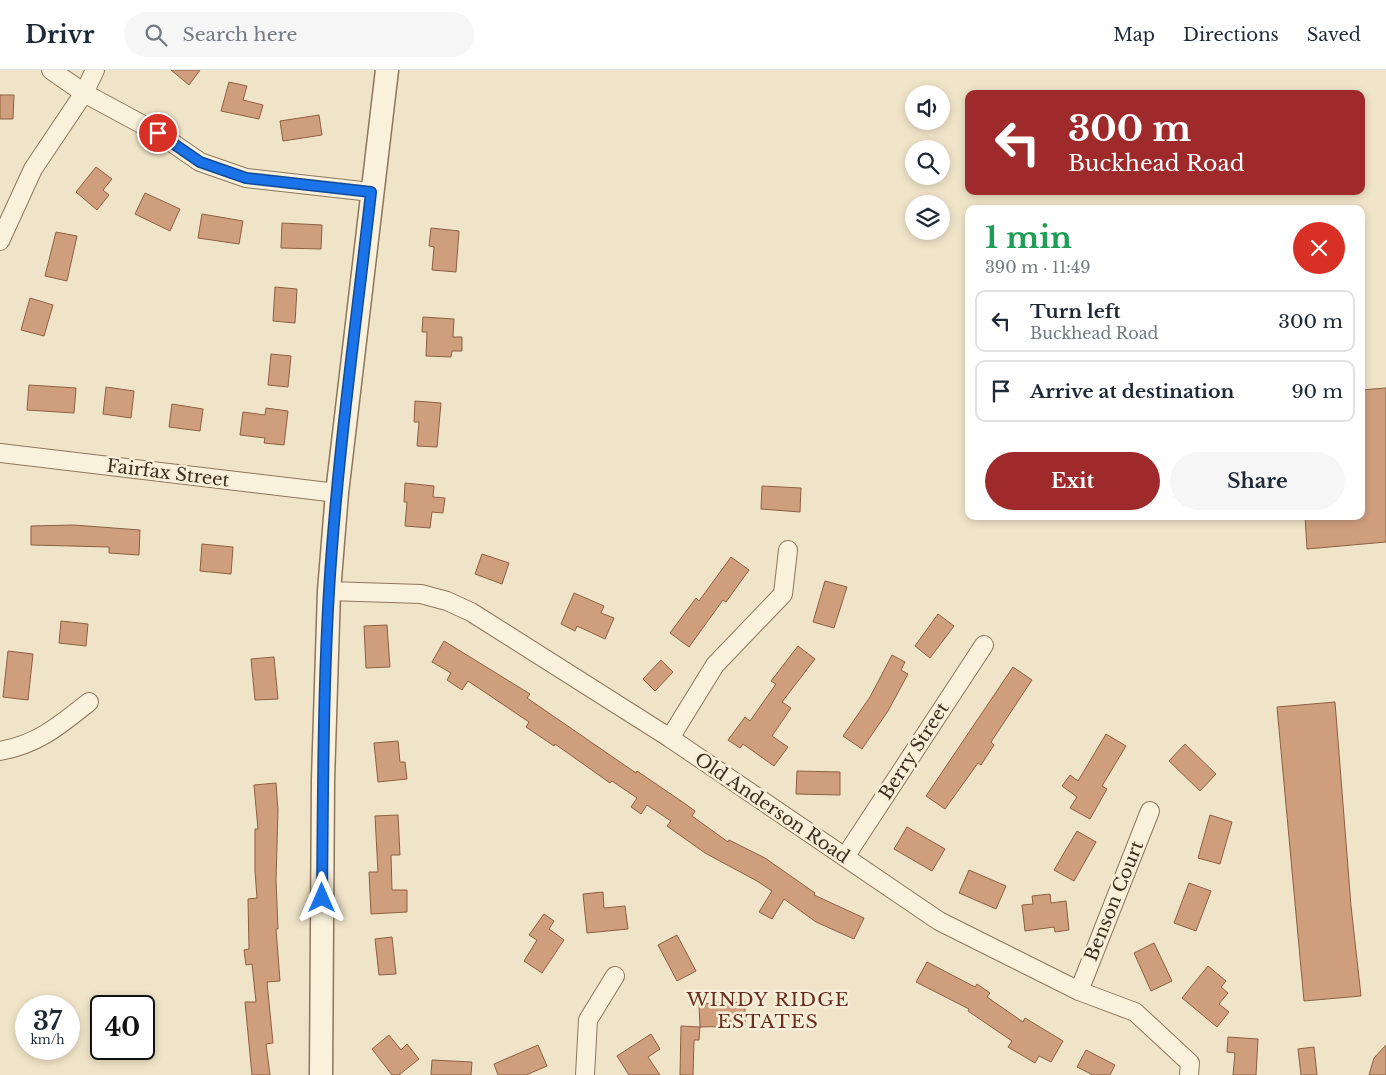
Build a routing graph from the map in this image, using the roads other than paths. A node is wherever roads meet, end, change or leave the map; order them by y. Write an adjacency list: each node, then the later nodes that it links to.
1 (52, 70): 4 (street)
2 (95, 70): 4 (street)
3 (387, 70): 5 (street)
4 (84, 93): 5 (street); 6 (street)
5 (371, 192): 8 (street)
6 (0, 241)
7 (0, 453): 8 (street, Fairfax Street)
8 (337, 493): 10 (street)
9 (788, 550): 13 (street)
10 (329, 591): 13 (street, Old Anderson Road); 19 (street)
11 (984, 646): 16 (street, Berry Street)
12 (89, 702): 14 (street)
13 (670, 738): 16 (street, Old Anderson Road)
14 (0, 751)
15 (1150, 811): 18 (street, Benson Court)
16 (845, 857): 18 (street, Old Anderson Road)
17 (615, 976): 20 (street)
18 (1079, 991): 21 (street, Old Anderson Road)
19 (321, 1075)
20 (585, 1075)
21 (1189, 1075)

